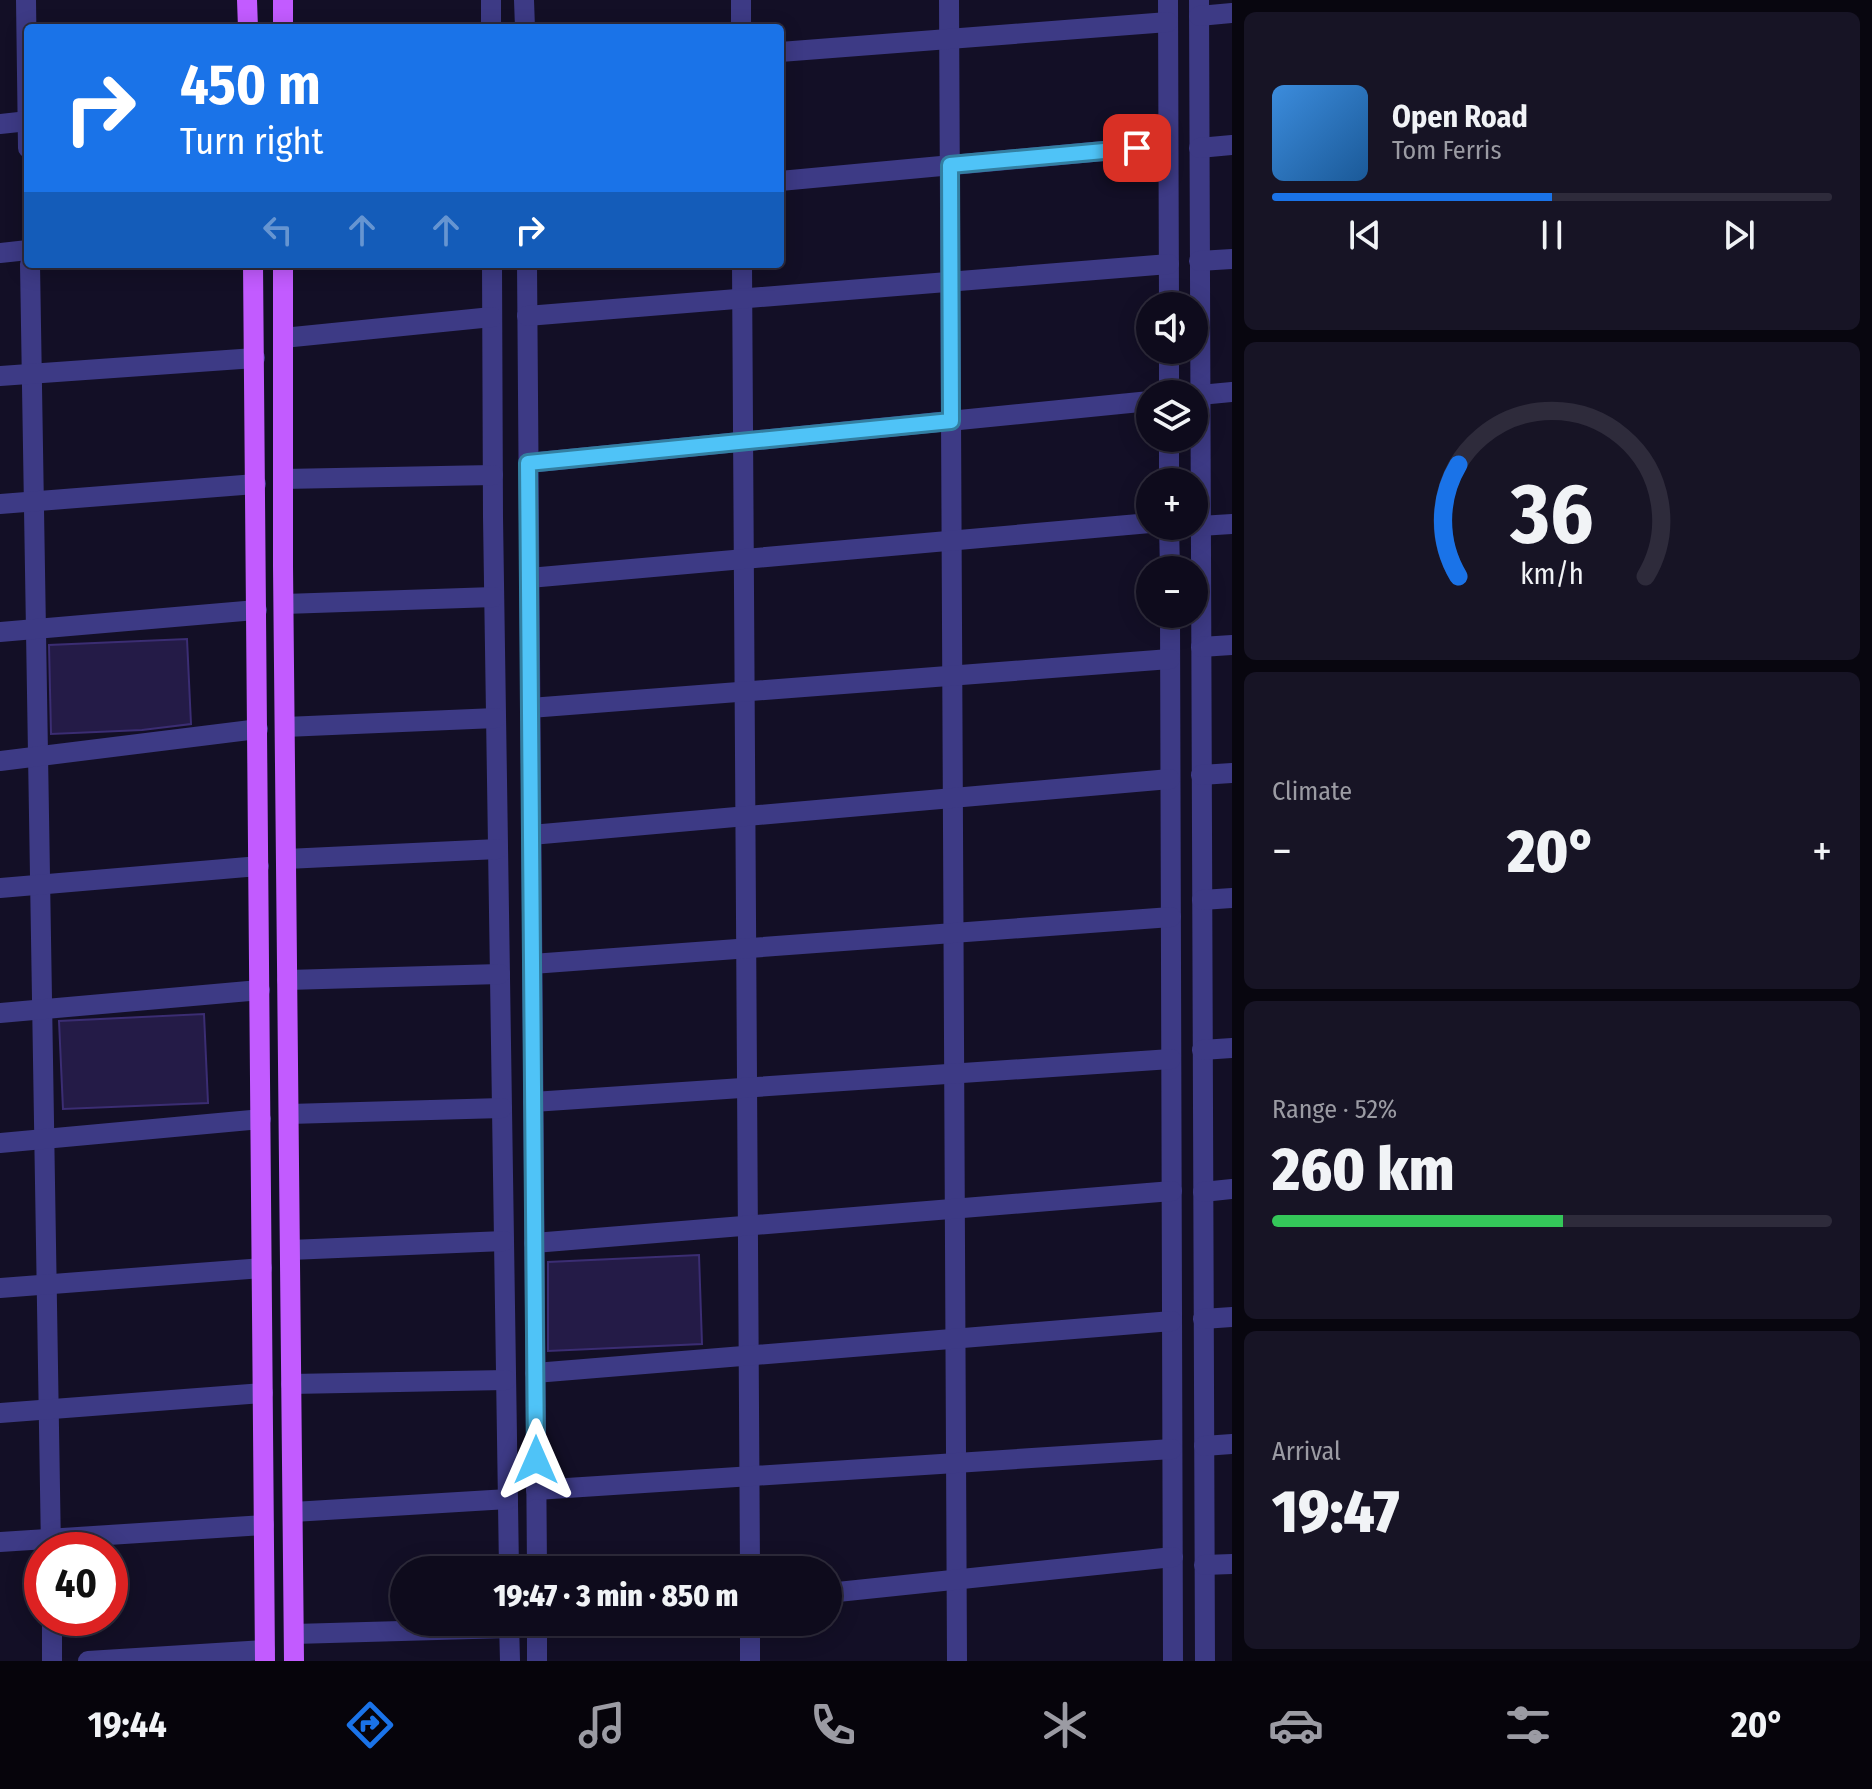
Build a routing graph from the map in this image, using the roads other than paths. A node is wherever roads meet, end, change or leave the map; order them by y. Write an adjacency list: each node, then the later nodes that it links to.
1 (26, 0): 12 (street)
2 (247, 0): 13 (main road)
3 (283, 0): 14 (main road)
4 (491, 0): 15 (street)
5 (524, 0): 16 (street)
6 (741, 0): 17 (street)
7 (949, 0): 18 (street)
8 (1168, 0): 11 (street)
9 (1199, 8): 10 (street); 24 (street)
10 (1232, 13)
11 (1168, 22): 18 (street); 22 (street)
12 (26, 24)
13 (248, 24)
14 (283, 24)
15 (491, 24)
16 (525, 24)
17 (741, 24)
18 (949, 39): 19 (street); 25 (street)
19 (784, 52)
20 (24, 121): 21 (street)
21 (0, 124)
22 (1168, 145): 25 (street); 31 (street)
23 (1232, 145): 24 (street)
24 (1199, 148): 30 (street)
25 (950, 165): 26 (street); 38 (street)
26 (784, 181)
27 (24, 250): 28 (street)
28 (0, 253)
29 (1232, 259): 30 (street)
30 (1199, 261): 47 (street)
31 (1169, 264): 38 (street); 39 (street)
32 (30, 268): 45 (street)
33 (253, 268): 44 (main road)
34 (283, 268): 43 (main road)
35 (492, 268): 42 (street)
36 (527, 268): 41 (street)
37 (742, 268): 40 (street)
38 (950, 282): 40 (street); 51 (street)
39 (1169, 292)
40 (743, 299): 41 (street); 52 (street)
41 (527, 316): 53 (street)
42 (492, 317): 43 (street); 54 (street)
43 (283, 338): 55 (main road)
44 (255, 358): 45 (street); 56 (main road)
45 (32, 374): 46 (street); 57 (street)
46 (0, 376)
47 (1200, 380)
48 (1232, 392): 49 (street)
49 (1208, 394)
50 (1136, 402): 51 (street)
51 (951, 421): 52 (street); 63 (street)
52 (743, 442): 53 (street); 64 (street)
53 (528, 463): 65 (street)
54 (493, 475): 55 (street); 66 (street)
55 (283, 479): 67 (main road)
56 (256, 484): 57 (street); 68 (main road)
57 (34, 502): 58 (street); 70 (street)
58 (0, 504)
59 (1136, 524): 63 (street)
60 (1232, 524): 61 (street)
61 (1208, 526)
62 (1200, 540): 73 (street)
63 (952, 541): 64 (street); 75 (street)
64 (744, 559): 65 (street); 76 (street)
65 (529, 578): 77 (street)
66 (494, 597): 67 (street); 78 (street)
67 (284, 604): 79 (main road)
68 (257, 610): 70 (street); 80 (main road)
69 (1170, 628): 74 (street)
70 (36, 629): 71 (street); 81 (street)
71 (0, 632)
72 (1232, 645): 73 (street)
73 (1201, 647): 84 (street)
74 (1170, 659): 75 (street); 85 (street)
75 (952, 676): 76 (street); 86 (street)
76 (745, 692): 77 (street); 87 (street)
77 (530, 708): 88 (street)
78 (496, 718): 79 (street); 89 (street)
79 (285, 727): 90 (main road)
80 (258, 729): 81 (street); 91 (main road)
81 (38, 758): 82 (street); 92 (street)
82 (0, 761)
83 (1232, 773): 84 (street)
84 (1201, 775): 95 (street)
85 (1170, 779): 86 (street); 96 (street)
86 (953, 798): 87 (street); 97 (street)
87 (745, 816): 88 (street); 98 (street)
88 (531, 835): 99 (street)
89 (498, 849): 90 (street); 100 (street)
90 (286, 859): 101 (main road)
91 (259, 866): 92 (street); 102 (main road)
92 (40, 885): 93 (street); 103 (street)
93 (0, 888)
94 (1232, 898): 95 (street)
95 (1202, 900): 106 (street)
96 (1171, 917): 97 (street); 107 (street)
97 (954, 933): 98 (street); 108 (street)
98 (746, 948): 99 (street); 109 (street)
99 (532, 964): 110 (street)
100 (500, 974): 101 (street); 111 (street)
101 (287, 980): 112 (main road)
102 (260, 990): 103 (street); 113 (main road)
103 (42, 1009): 104 (street); 114 (street)
104 (0, 1013)
105 (1232, 1048): 106 (street)
106 (1202, 1050): 118 (street)
107 (1171, 1059): 108 (street); 117 (street)
108 (954, 1073): 109 (street); 119 (street)
109 (747, 1087): 110 (street); 120 (street)
110 (533, 1102): 122 (street)
111 (502, 1108): 112 (street); 121 (street)
112 (289, 1114): 123 (main road)
113 (261, 1119): 114 (street); 124 (main road)
114 (44, 1139): 115 (street); 125 (street)
115 (0, 1143)
116 (1232, 1189): 118 (street)
117 (1172, 1191): 119 (street); 129 (street)
118 (1203, 1192): 128 (street)
119 (955, 1208): 120 (street); 130 (street)
120 (748, 1226): 122 (street); 131 (street)
121 (504, 1241): 123 (street); 133 (street)
122 (534, 1243): 132 (street)
123 (290, 1250): 134 (main road)
124 (262, 1268): 125 (street); 135 (main road)
125 (46, 1285): 126 (street); 136 (street)
126 (0, 1288)
127 (1232, 1317): 128 (street)
128 (1203, 1319): 139 (street)
129 (1172, 1321): 130 (street); 140 (street)
130 (956, 1338): 131 (street); 141 (street)
131 (749, 1356): 132 (street); 142 (street)
132 (535, 1373): 143 (street)
133 (506, 1380): 134 (street); 144 (street)
134 (291, 1384): 145 (main road)
135 (263, 1393): 136 (street); 146 (main road)
136 (48, 1409): 137 (street); 147 (street)
137 (0, 1413)
138 (1232, 1444): 139 (street)
139 (1204, 1446): 156 (street)
140 (1172, 1449): 141 (street); 154 (street)
141 (956, 1463): 142 (street); 157 (street)
142 (749, 1476): 143 (street); 153 (street)
143 (536, 1490): 152 (street)
144 (508, 1499): 145 (street); 151 (street)
145 (293, 1512): 160 (main road)
146 (264, 1525): 148 (street); 165 (main road)
147 (51, 1532)
148 (128, 1537)
149 (0, 1542): 150 (street)
150 (24, 1543)
151 (509, 1556)
152 (537, 1556)
153 (750, 1556)
154 (1173, 1557): 157 (street); 173 (street)
155 (1232, 1564): 156 (street)
156 (1204, 1565): 174 (street)
157 (957, 1580): 158 (street); 172 (street)
158 (842, 1592)
159 (390, 1630): 160 (street)
160 (294, 1634): 168 (main road)
161 (52, 1636): 166 (street)
162 (509, 1636): 169 (street)
163 (540, 1636): 170 (street)
164 (750, 1636): 171 (street)
165 (265, 1655): 167 (street)
166 (52, 1661)
167 (88, 1661)
168 (294, 1661)
169 (510, 1661)
170 (537, 1661)
171 (750, 1661)
172 (957, 1661)
173 (1173, 1661)
174 (1205, 1661)

